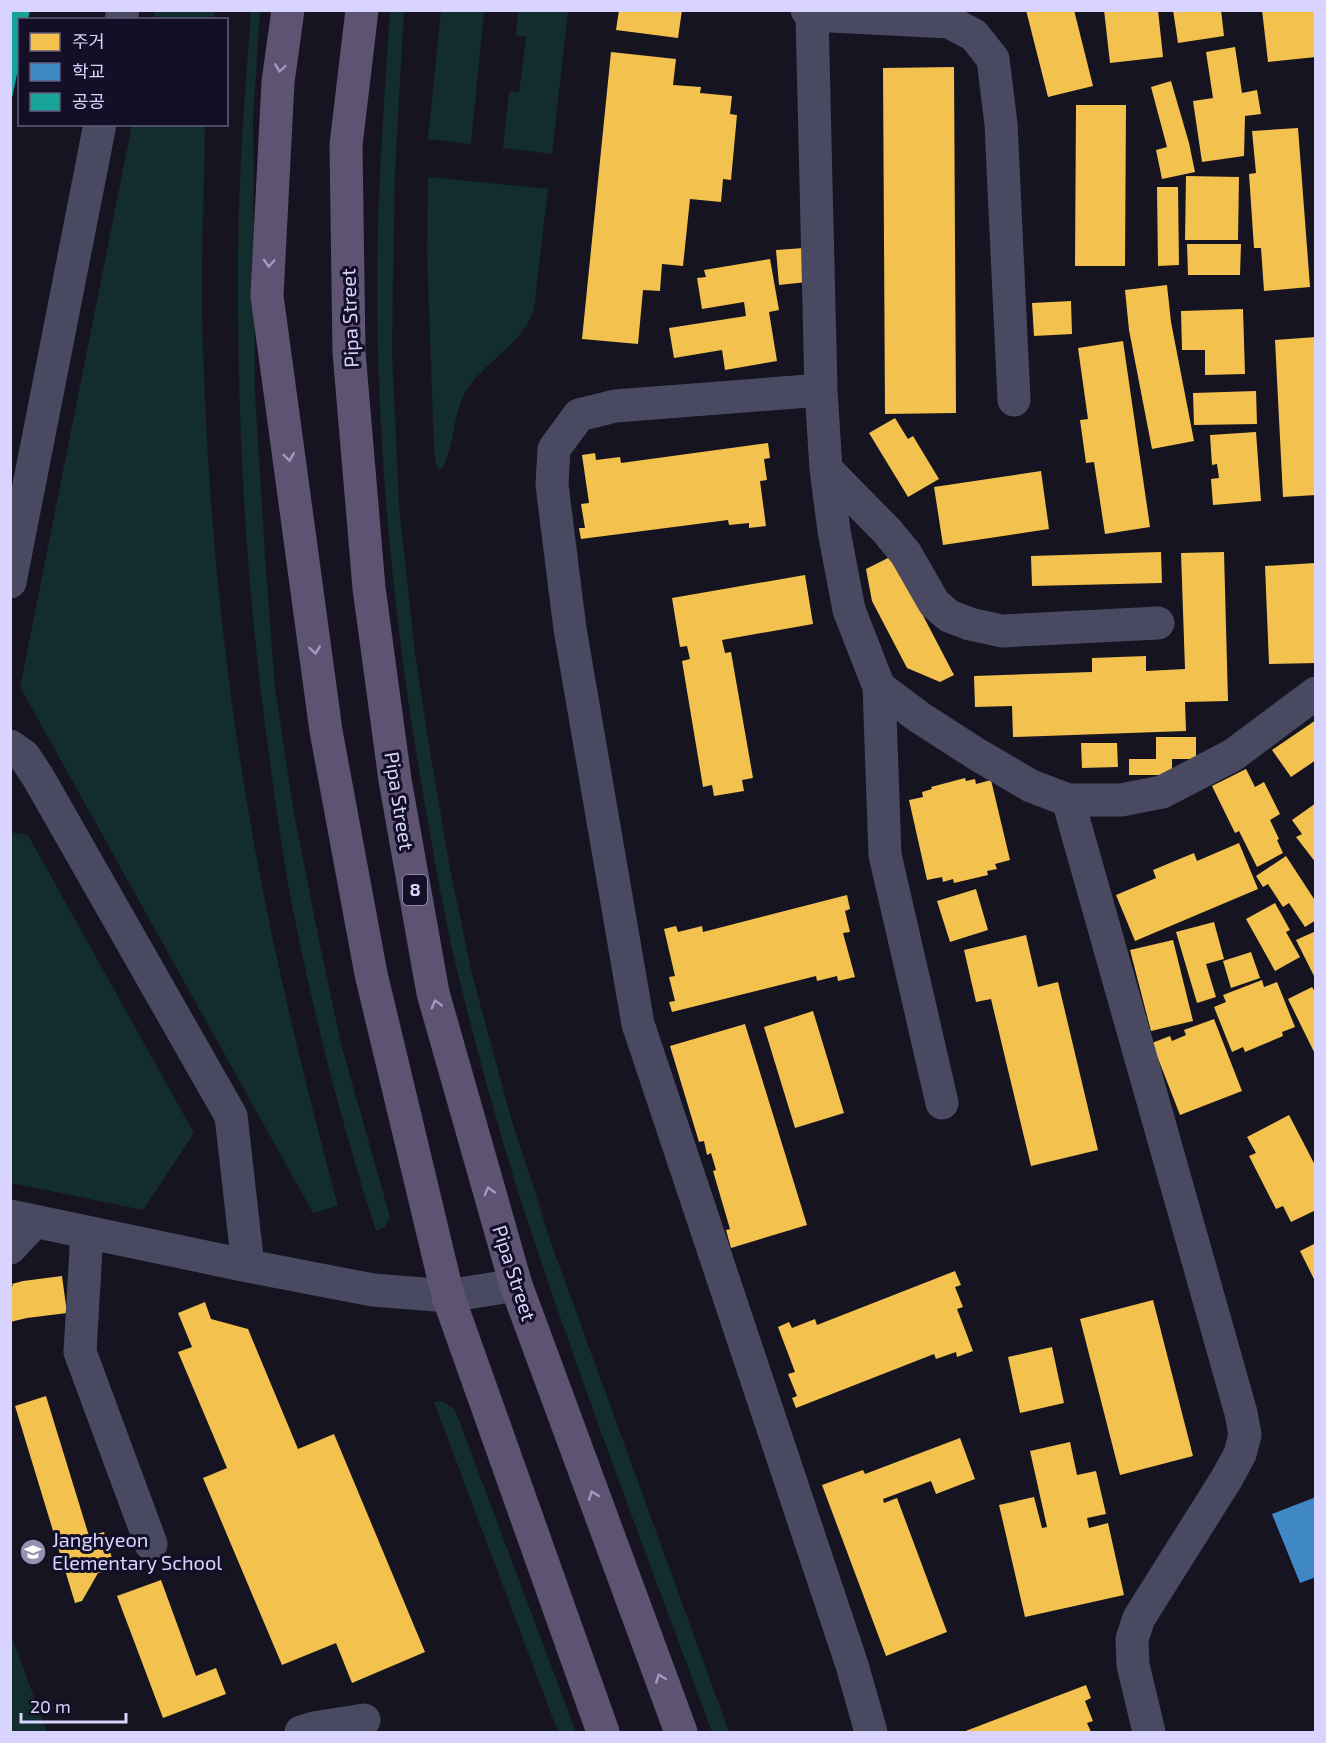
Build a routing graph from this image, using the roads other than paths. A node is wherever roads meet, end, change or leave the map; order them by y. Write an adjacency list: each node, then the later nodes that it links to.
1 (288, 10): 20 (main road, one-way to 20)
2 (362, 10): 19 (main road, Pipa Street / 8, one-way to 2)
3 (809, 13): 5 (street); 6 (street)
4 (100, 126): 8 (street)
5 (821, 390): 7 (street); 26 (street)
6 (1014, 400)
7 (826, 469): 9 (street); 10 (street)
8 (10, 582)
9 (1158, 623)
10 (879, 687): 13 (street); 14 (street)
11 (1316, 693): 13 (street)
12 (10, 746): 18 (street)
13 (1068, 800): 27 (street)
14 (942, 1103)
15 (23, 1219): 16 (street); 17 (street)
16 (87, 1232): 18 (street); 21 (street)
17 (10, 1248)
18 (248, 1266): 20 (street)
19 (516, 1285): 20 (street); 25 (main road, Pipa Street / 8, one-way to 19)
20 (448, 1296): 24 (main road)
21 (151, 1544)
22 (364, 1720): 23 (street)
23 (301, 1732)
24 (603, 1732)
25 (681, 1732)
26 (871, 1732)
27 (1149, 1732)

